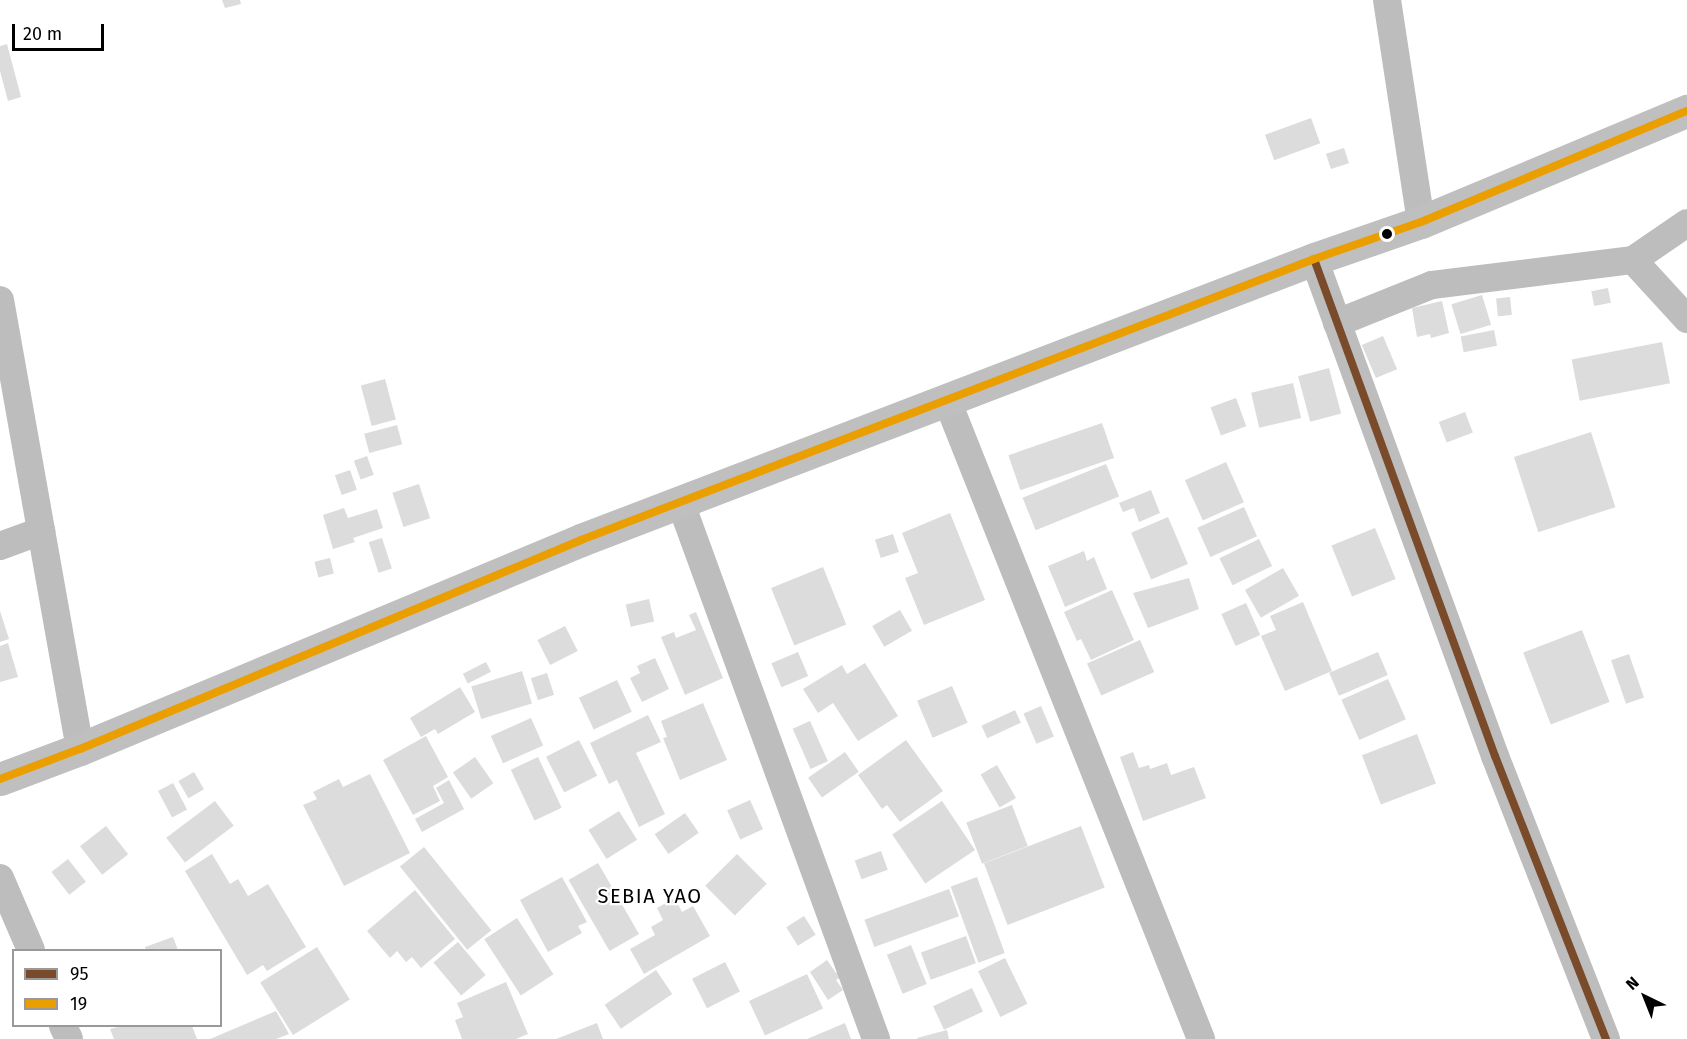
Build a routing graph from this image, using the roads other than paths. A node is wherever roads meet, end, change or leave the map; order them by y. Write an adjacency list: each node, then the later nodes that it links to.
1 (1387, 0): 3 (street)
2 (1687, 111): 3 (street)
3 (1421, 222): 5 (street)
4 (1687, 223): 6 (street)
5 (1314, 259): 9 (street); 10 (street)
6 (1634, 260): 8 (street); 9 (street)
7 (0, 306): 12 (street)
8 (1687, 319)
9 (1337, 323): 20 (street)
10 (947, 400): 11 (street); 19 (street)
11 (680, 501): 14 (street); 18 (street)
12 (41, 531): 13 (street); 14 (street)
13 (0, 546)
14 (80, 749): 15 (street)
15 (0, 779)
16 (0, 878): 17 (street)
17 (30, 949)
18 (876, 1039)
19 (1201, 1039)
20 (1606, 1039)

